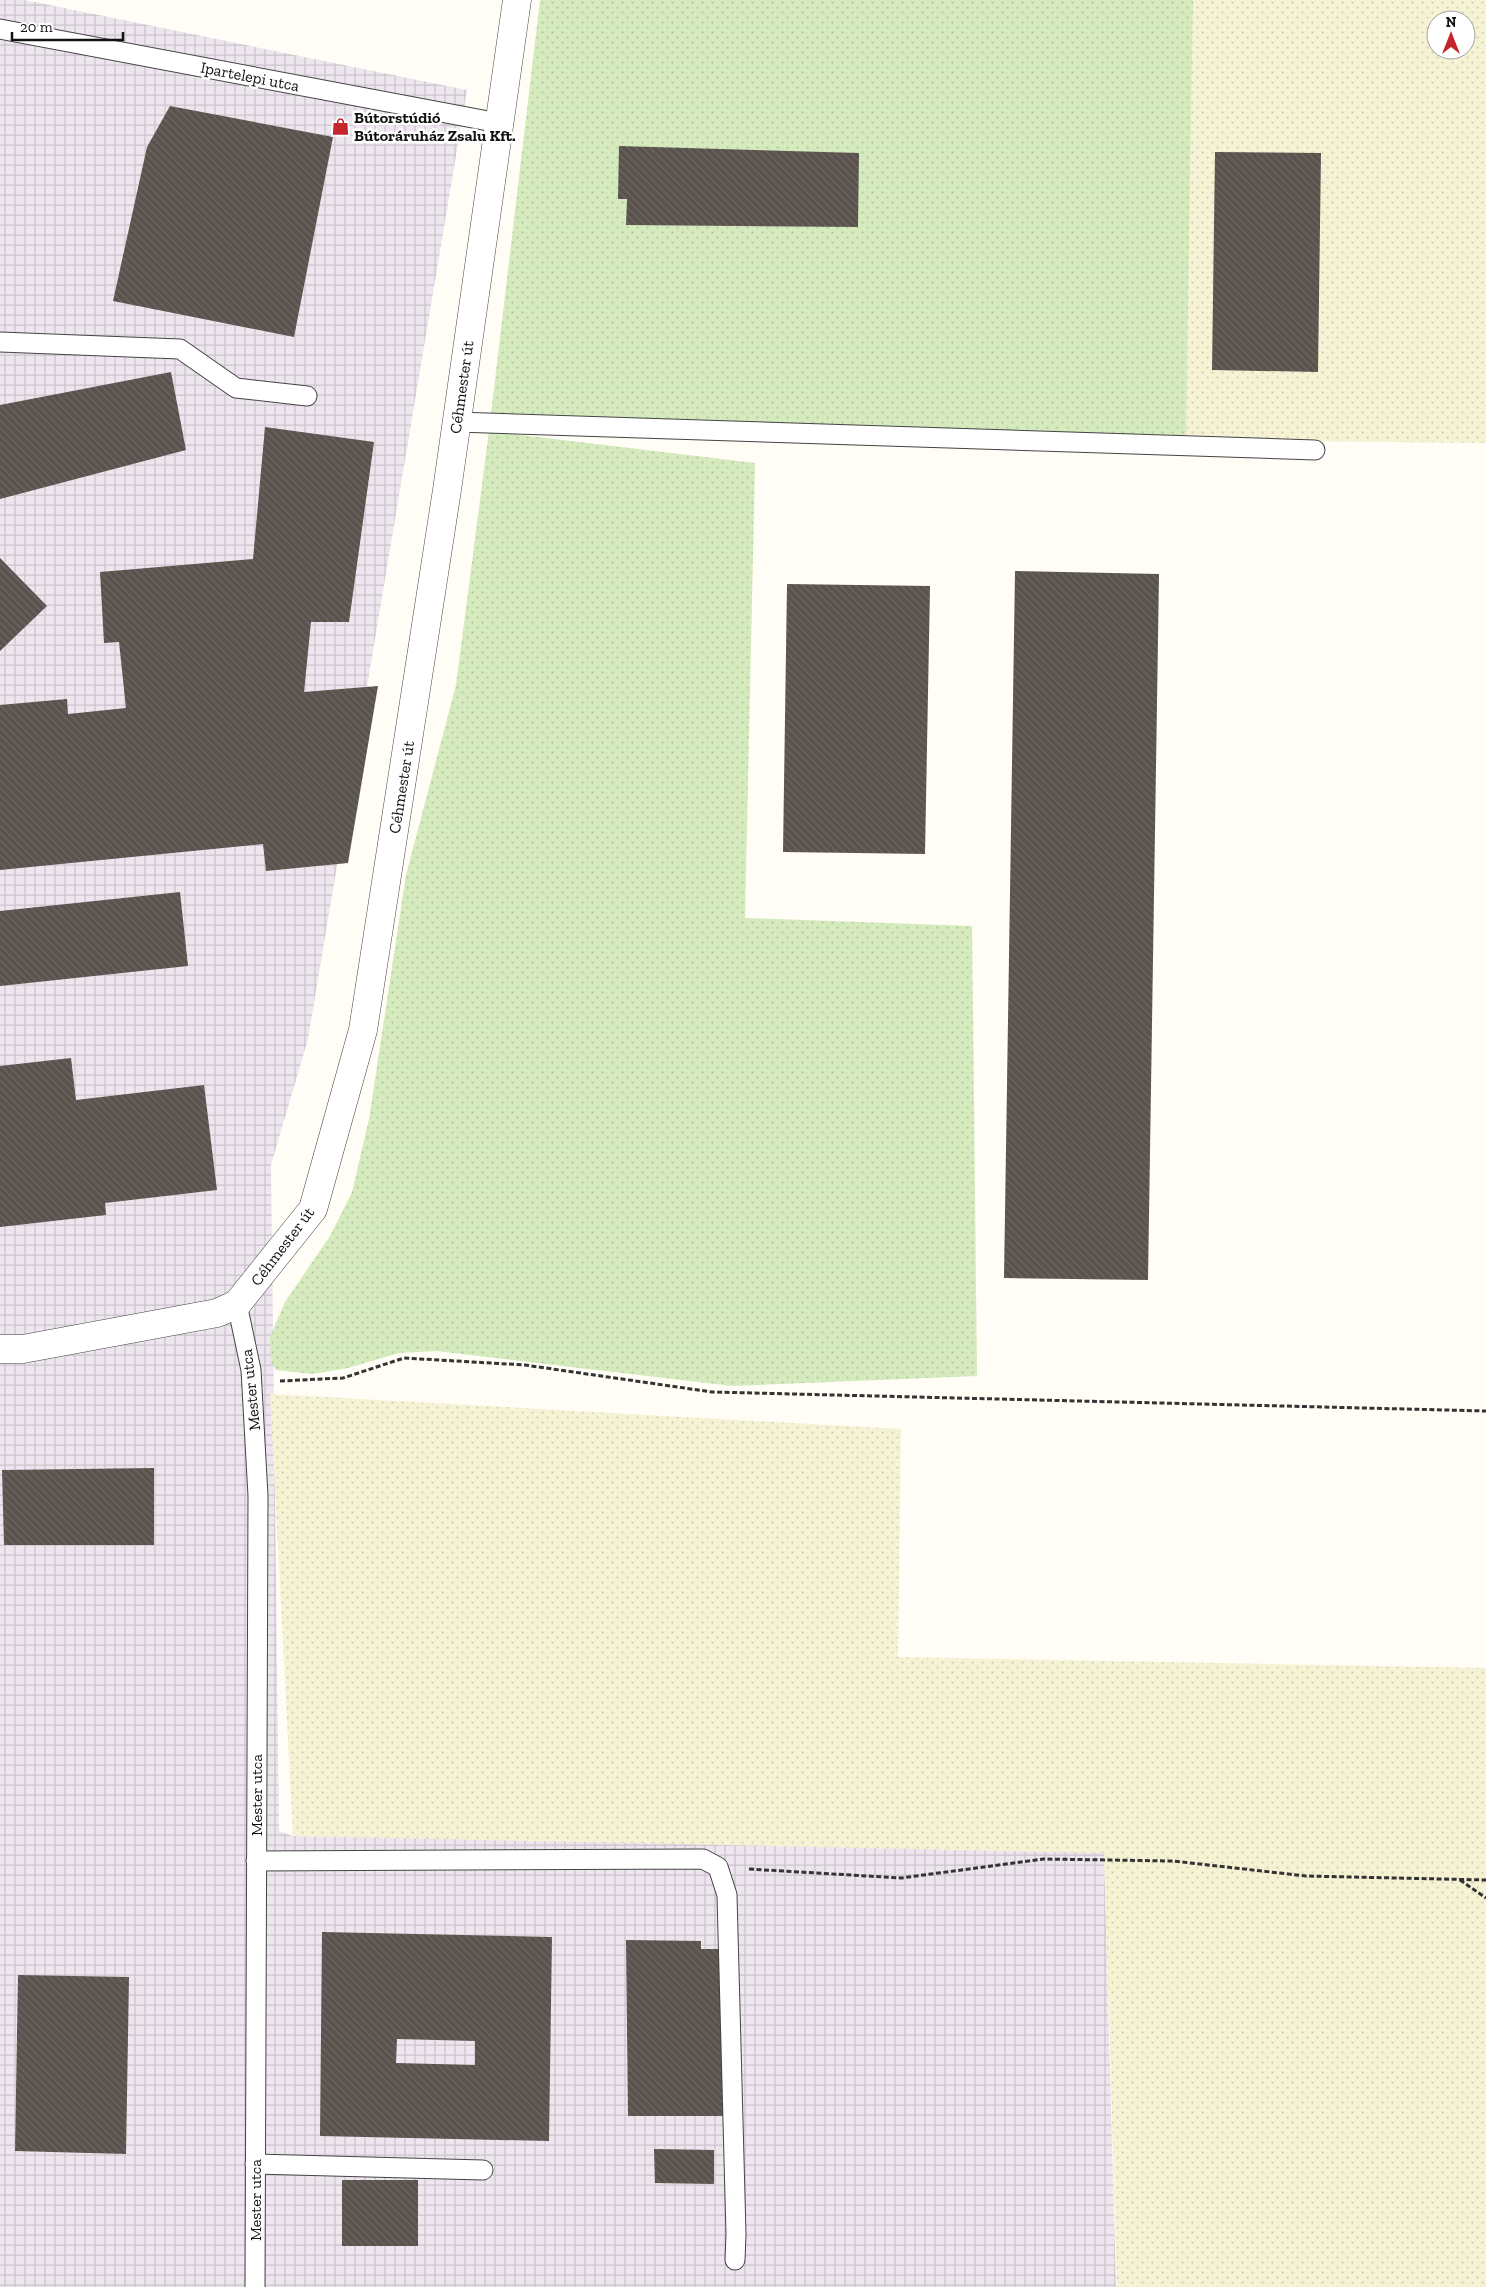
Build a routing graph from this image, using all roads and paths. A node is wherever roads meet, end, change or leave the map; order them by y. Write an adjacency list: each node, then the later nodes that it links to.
1 (517, 0): 3 (street, Céhmester út)
2 (0, 29): 3 (lane, Ipartelepi utca)
3 (499, 123): 6 (street, Céhmester út)
4 (0, 342): 5 (lane)
5 (306, 396)
6 (456, 422): 7 (lane); 8 (street, Céhmester út)
7 (1315, 450)
8 (237, 1304): 9 (street, Céhmester út); 10 (lane, Mester utca)
9 (0, 1349)
10 (252, 1383): 11 (path); 12 (lane, Mester utca)
11 (1486, 1411)
12 (256, 1861): 13 (lane); 17 (lane, Mester utca)
13 (718, 1868): 14 (path); 19 (lane)
14 (1460, 1879): 15 (path); 16 (path)
15 (1486, 1880)
16 (1486, 1898)
17 (254, 2164): 18 (lane); 20 (lane, Mester utca)
18 (483, 2170)
19 (734, 2260)
20 (255, 2287)

